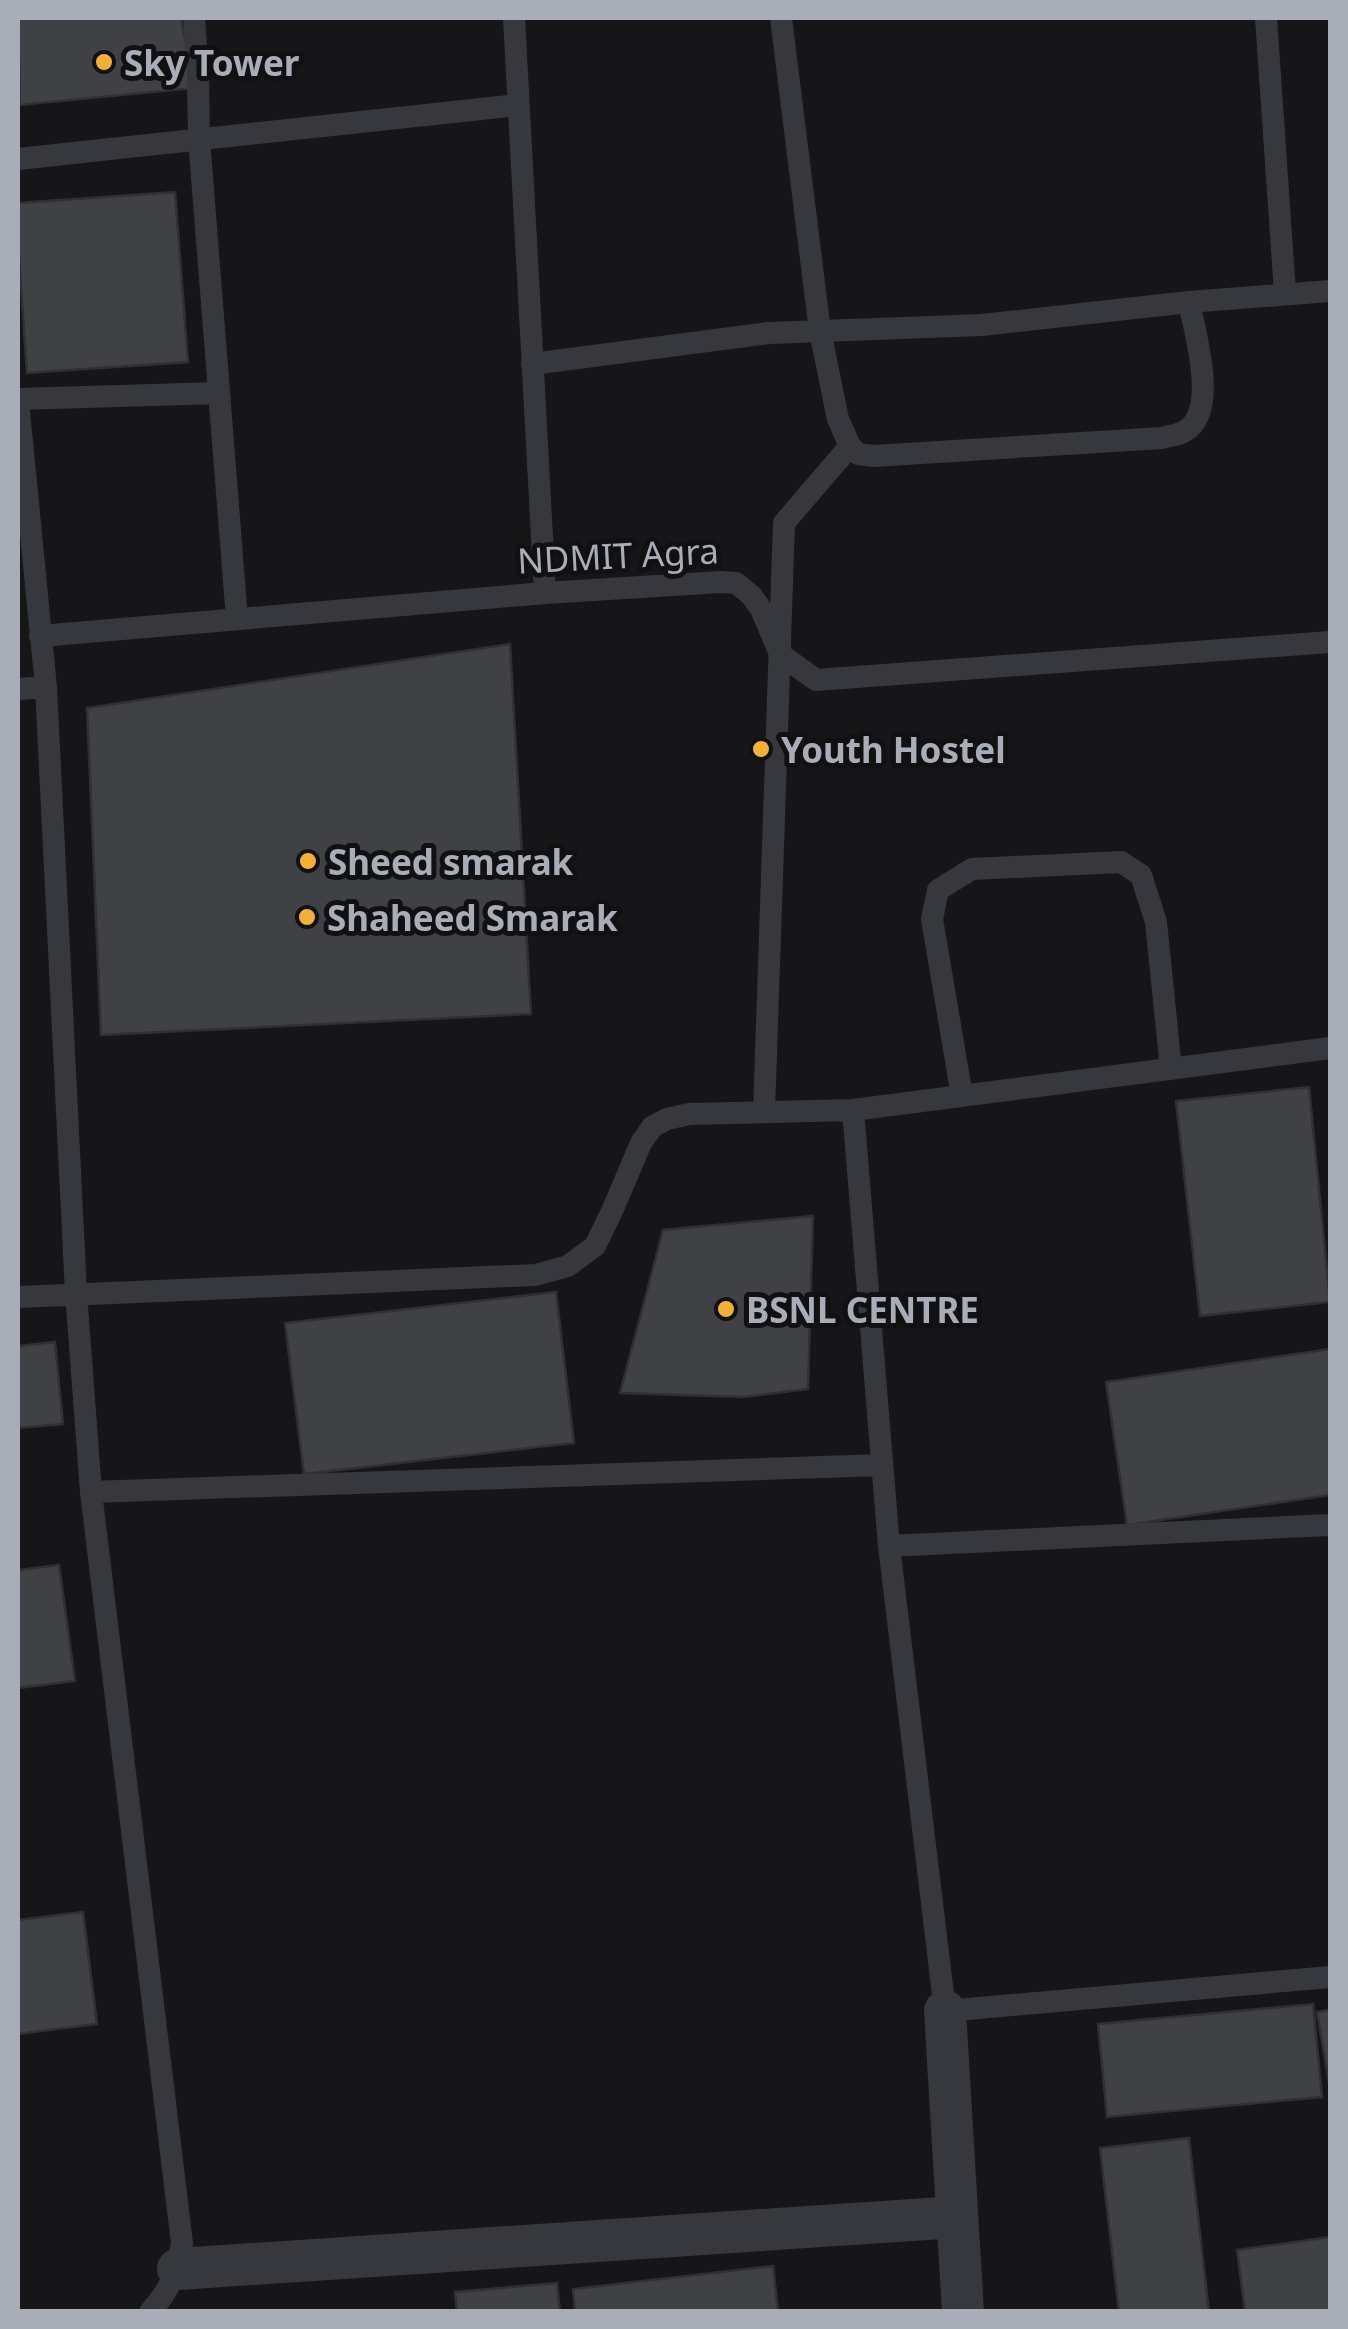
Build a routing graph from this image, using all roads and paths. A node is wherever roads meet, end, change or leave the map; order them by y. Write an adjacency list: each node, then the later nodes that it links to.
1 (194, 18): 6 (lane)
2 (514, 18): 5 (lane)
3 (781, 18): 11 (lane)
4 (1266, 18): 9 (lane)
5 (518, 105): 6 (lane); 12 (lane)
6 (199, 139): 7 (lane); 13 (lane)
7 (18, 159)
8 (1330, 291): 9 (lane)
9 (1285, 293): 10 (lane)
10 (1189, 302): 11 (lane); 15 (lane)
11 (820, 332): 12 (lane); 15 (lane)
12 (532, 364): 16 (lane)
13 (219, 393): 14 (lane); 17 (lane)
14 (18, 400): 18 (lane)
15 (850, 446): 20 (lane)
16 (545, 593): 17 (lane, NDMIT Agra); 20 (lane, NDMIT Agra)
17 (237, 619): 18 (lane, NDMIT Agra)
18 (40, 636): 21 (lane)
19 (1330, 642): 20 (lane)
20 (780, 654): 27 (lane)
21 (46, 687): 22 (lane); 28 (lane)
22 (18, 688)
23 (1330, 1048): 24 (lane)
24 (1170, 1068): 25 (lane); 25 (lane)
25 (962, 1096): 26 (lane)
26 (853, 1110): 27 (lane); 30 (lane)
27 (764, 1112): 28 (lane)
28 (76, 1293): 29 (lane); 31 (lane)
29 (18, 1297)
30 (882, 1464): 31 (lane); 33 (lane)
31 (90, 1492): 37 (lane)
32 (1330, 1525): 33 (lane)
33 (889, 1546): 35 (lane)
34 (1330, 1977): 35 (lane)
35 (945, 2011): 36 (street)
36 (957, 2217): 37 (street); 39 (street)
37 (178, 2269): 38 (lane)
38 (150, 2312)
39 (964, 2312)

